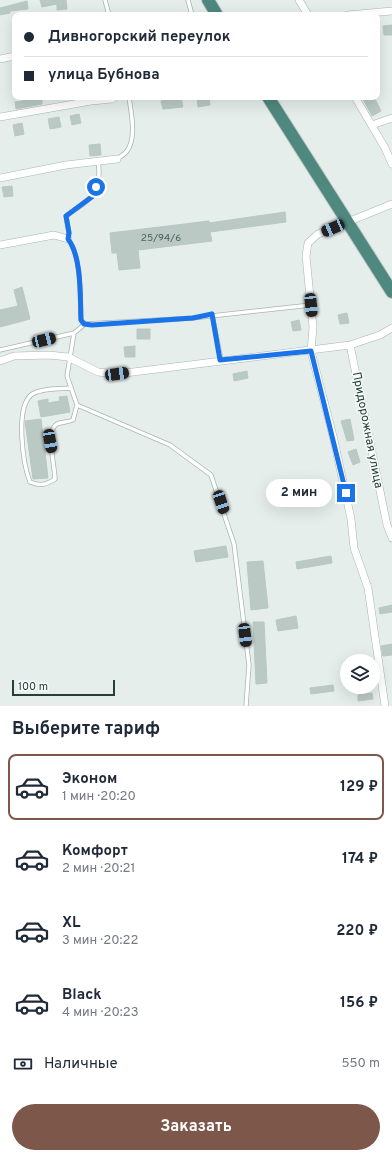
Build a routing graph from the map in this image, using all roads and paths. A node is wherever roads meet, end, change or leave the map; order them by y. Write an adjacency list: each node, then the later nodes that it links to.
1 (105, 0): 6 (lane)
2 (188, 0): 7 (lane)
3 (208, 0): 8 (highway)
4 (299, 0): 9 (street)
5 (392, 11): 10 (street)
6 (108, 12)
7 (191, 12)
8 (215, 12)
9 (306, 12)
10 (380, 12)
11 (12, 56): 12 (street)
12 (0, 58)
13 (102, 100): 17 (street)
14 (129, 100): 20 (lane)
15 (270, 100): 25 (highway)
16 (358, 100): 19 (street)
17 (0, 117)
18 (392, 118): 19 (street)
19 (372, 125): 22 (street)
20 (117, 159): 21 (street)
21 (98, 162): 23 (street); 26 (lane)
22 (392, 164)
23 (0, 178)
24 (392, 204): 25 (street)
25 (347, 221): 28 (highway); 29 (street)
26 (68, 239): 27 (street); 31 (lane)
27 (0, 245)
28 (392, 292)
29 (311, 305): 30 (lane); 36 (street)
30 (212, 314): 31 (lane); 38 (lane)
31 (84, 324): 33 (lane)
32 (392, 328): 34 (street)
33 (74, 333): 35 (lane); 37 (lane)
34 (350, 345): 36 (street); 42 (street, Придорожная улица)
35 (0, 350)
36 (311, 351): 38 (street); 44 (street)
37 (68, 357): 38 (street); 39 (street); 40 (lane)
38 (220, 360)
39 (0, 361)
40 (71, 388): 41 (lane); 41 (lane)
41 (77, 405): 43 (lane)
42 (392, 538)
43 (246, 706)
44 (385, 706)

